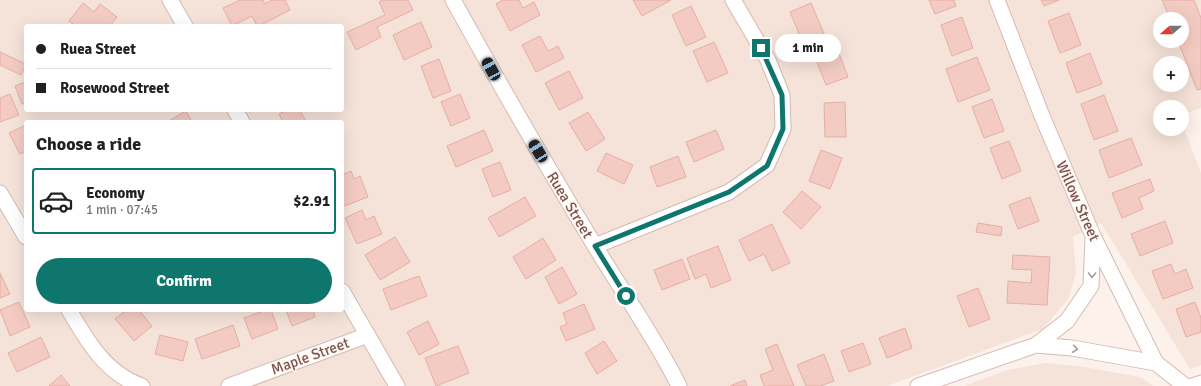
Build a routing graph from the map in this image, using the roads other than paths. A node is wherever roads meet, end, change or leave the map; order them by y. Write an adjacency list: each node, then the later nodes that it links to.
1 (170, 0): 5 (street)
2 (453, 0): 9 (street, Ruea Street)
3 (734, 0): 9 (street)
4 (997, 0): 8 (street, Willow Street)
5 (184, 24)
6 (0, 193): 7 (street)
7 (24, 234)
8 (1093, 236): 13 (street, one-way to 13); 14 (street, Willow Street)
9 (595, 246): 20 (street, Ruea Street)
10 (344, 294): 12 (street)
11 (70, 312): 17 (street)
12 (368, 335): 18 (street, Maple Street); 19 (street)
13 (1036, 345): 14 (street, one-way to 14); 15 (street)
14 (1156, 363): 22 (street, Willow Street)
15 (953, 380): 21 (street)
16 (1201, 382): 23 (street)
17 (142, 386)
18 (230, 386)
19 (397, 386)
20 (679, 386)
21 (918, 386)
22 (1185, 386)
23 (1192, 386)

